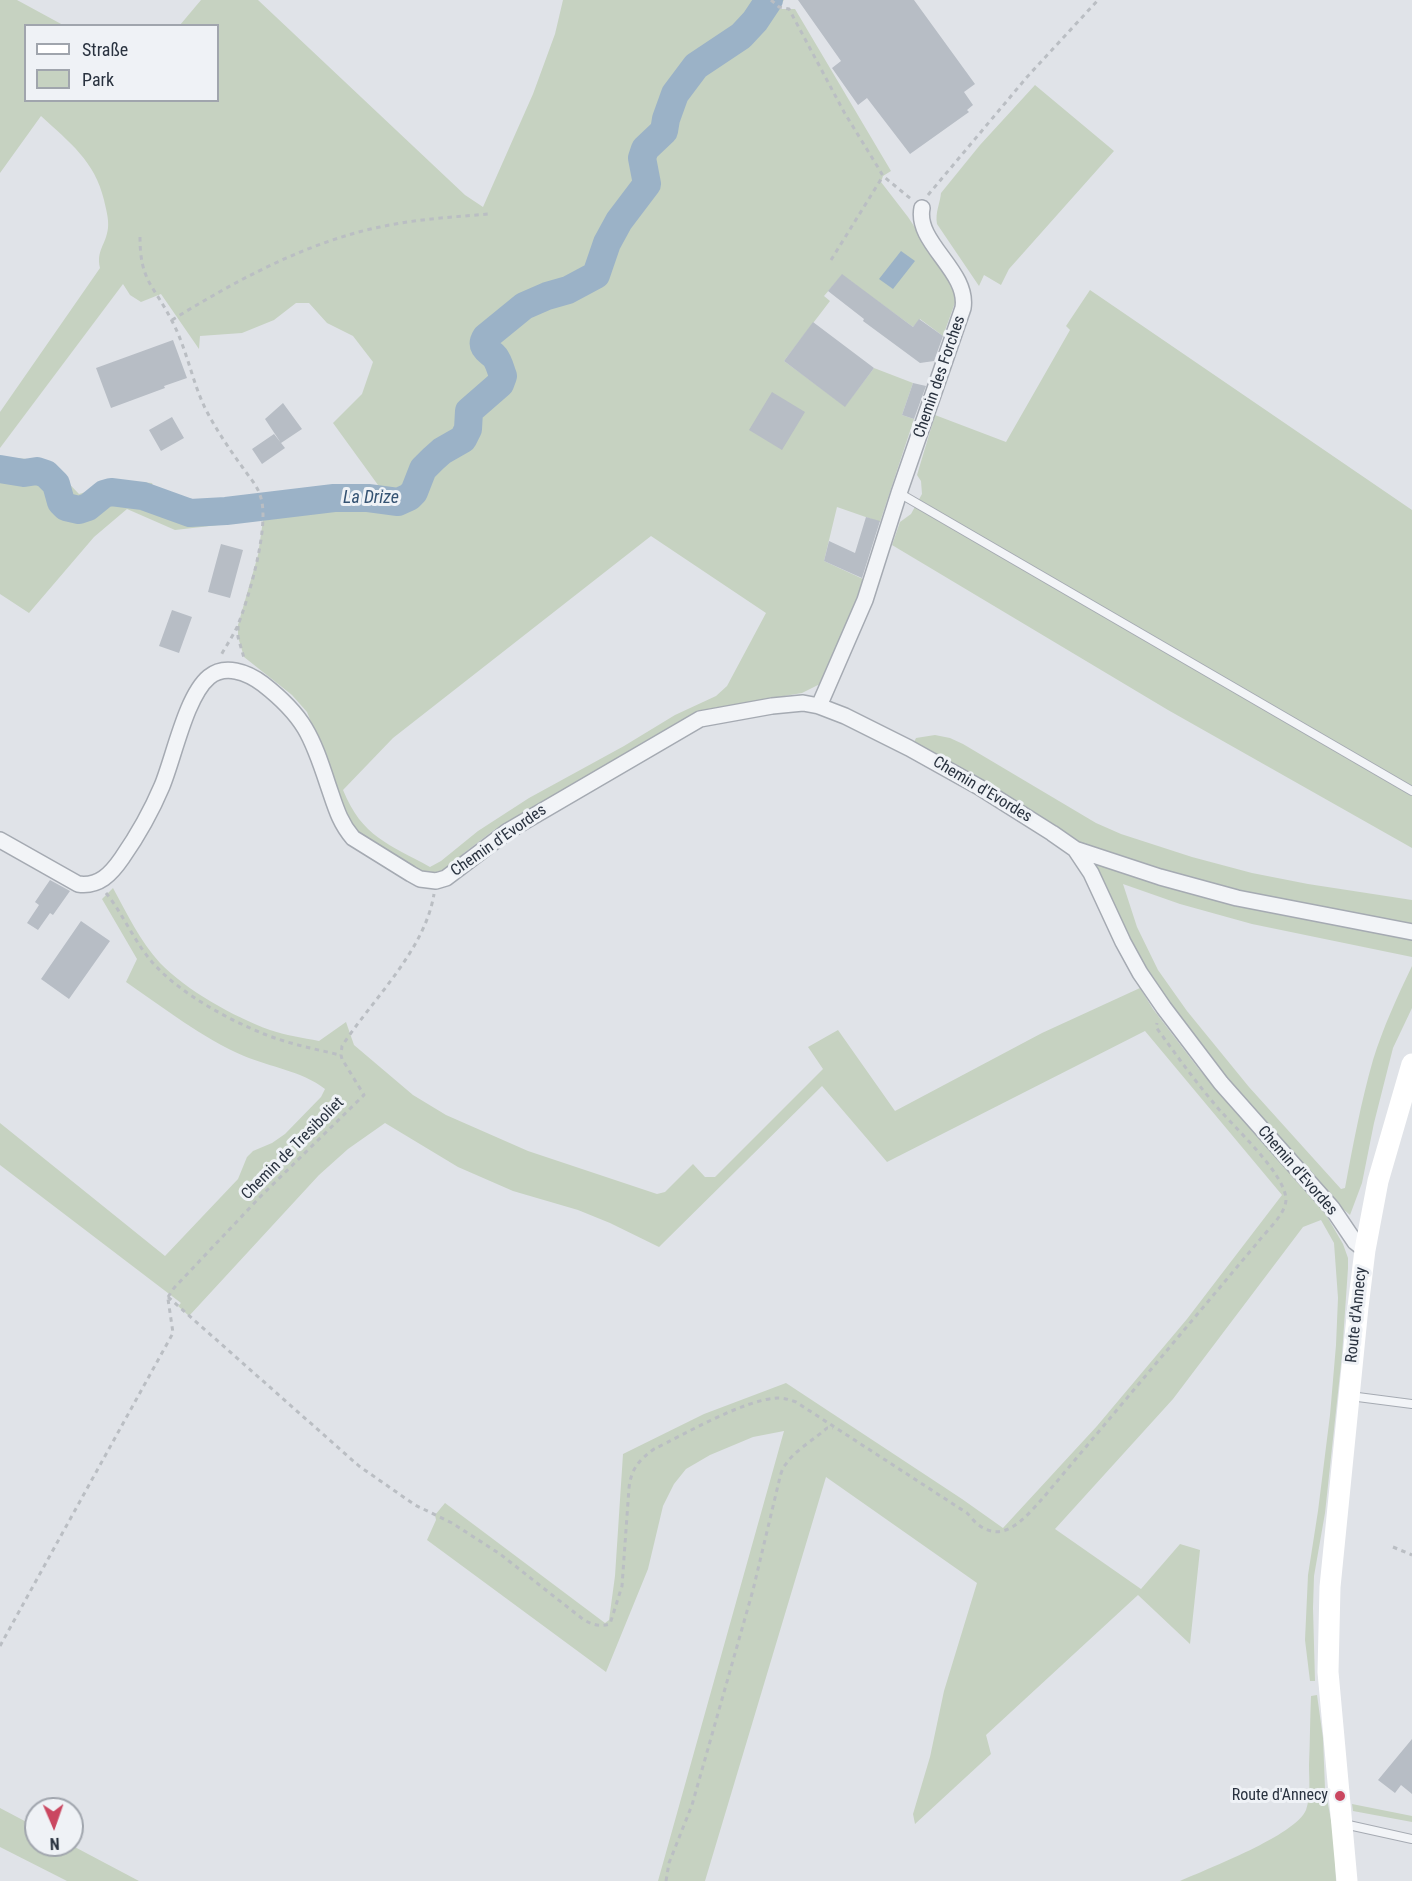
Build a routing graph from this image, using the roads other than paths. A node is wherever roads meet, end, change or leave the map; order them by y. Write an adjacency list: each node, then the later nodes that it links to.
1 (922, 208): 2 (street, Chemin des Forches)
2 (899, 493): 3 (street, Chemin des Forches); 4 (lane)
3 (819, 706): 5 (street, Chemin d'Evordes); 6 (street, Chemin d'Evordes)
4 (1412, 791)
5 (0, 840)
6 (1075, 849): 7 (street, Chemin d'Evordes); 9 (street, Chemin d'Evordes)
7 (1412, 932)
8 (1412, 1064): 9 (main road, Route d'Annecy)
9 (1365, 1250): 10 (main road, Route d'Annecy)
10 (1349, 1396): 11 (lane); 12 (main road, Route d'Annecy)
11 (1412, 1404)
12 (1343, 1824): 13 (lane); 14 (main road, Route d'Annecy)
13 (1412, 1839)
14 (1347, 1881)

